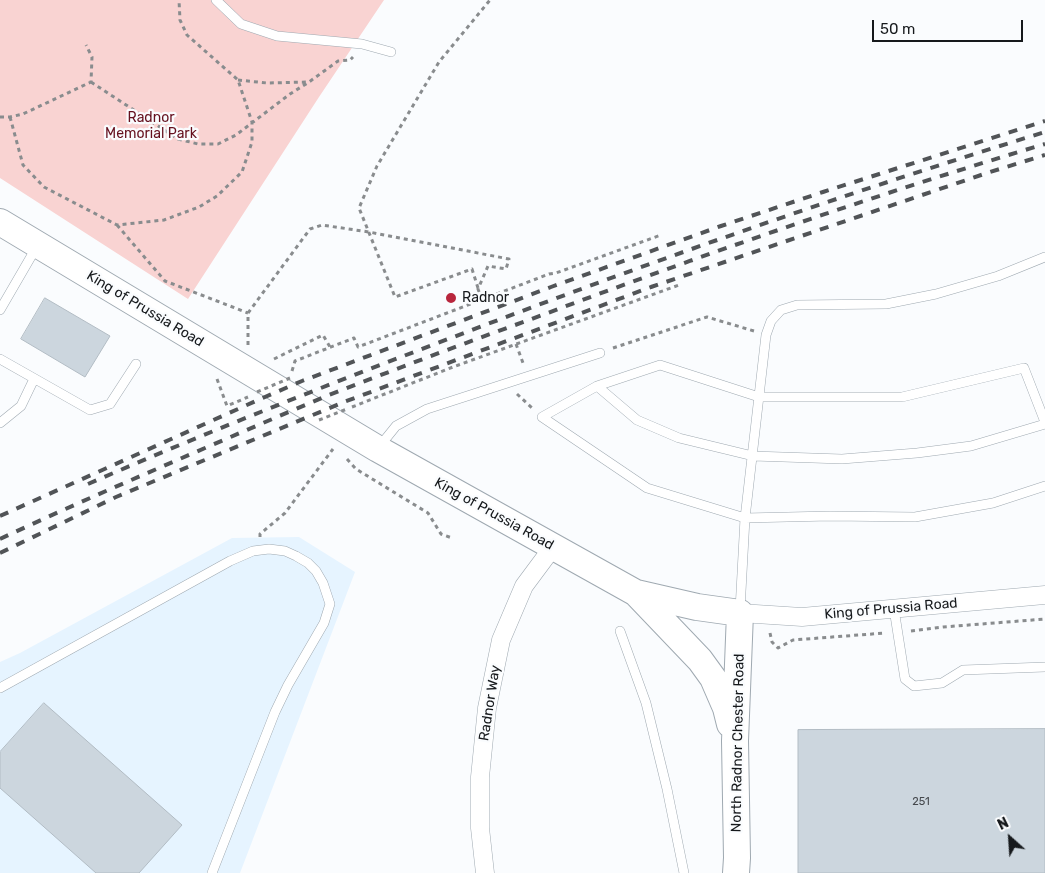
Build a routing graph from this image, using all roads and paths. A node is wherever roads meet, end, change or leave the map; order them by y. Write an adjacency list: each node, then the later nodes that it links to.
1 (179, 0): 7 (path)
2 (216, 0): 4 (lane)
3 (490, 0): 15 (path)
4 (362, 44): 6 (lane); 9 (path)
5 (86, 46): 8 (path)
6 (391, 52)
7 (238, 80): 9 (path); 12 (path)
8 (91, 82): 11 (path); 12 (path)
9 (309, 82): 12 (path)
10 (0, 117): 11 (path)
11 (10, 117): 14 (path)
12 (252, 122): 14 (path)
13 (0, 222): 17 (main road, King of Prussia Road)
14 (117, 225): 24 (path)
15 (369, 232): 20 (path); 20 (path); 24 (path)
16 (661, 235): 22 (path)
17 (38, 245): 21 (lane); 40 (main road, King of Prussia Road)
18 (1045, 257): 25 (lane)
19 (679, 285): 36 (path, bridge)
20 (478, 289): 22 (path)
21 (3, 298): 23 (lane)
22 (482, 300): 26 (path)
23 (0, 310)
24 (248, 313): 27 (path)
25 (766, 335): 28 (path); 35 (lane)
26 (330, 347): 30 (path); 32 (path, bridge)
27 (252, 351)
28 (600, 353): 40 (lane)
29 (0, 359): 33 (lane)
30 (270, 361)
31 (136, 364): 33 (lane)
32 (214, 370)
33 (34, 379): 37 (lane)
34 (597, 386): 35 (lane); 41 (lane); 44 (lane)
35 (758, 397): 38 (lane); 41 (lane)
36 (319, 420)
37 (0, 423)
38 (1045, 423): 41 (lane)
39 (335, 446): 47 (path)
40 (378, 449): 46 (main road, King of Prussia Road)
41 (753, 456): 44 (lane)
42 (345, 458): 45 (path)
43 (1045, 486): 44 (lane)
44 (745, 518): 51 (lane)
45 (452, 538)
46 (553, 547): 48 (main road, King of Prussia Road); 57 (street, Radnor Way)
47 (263, 550): 54 (lane); 56 (lane)
48 (636, 592): 51 (main road, King of Prussia Road); 55 (main road)
49 (1045, 595): 50 (street, King of Prussia Road)
50 (894, 608): 51 (street, King of Prussia Road); 53 (lane)
51 (740, 613): 55 (main road, North Radnor Chester Road)
52 (620, 632): 58 (lane)
53 (1045, 667)
54 (0, 688)
55 (735, 741): 59 (main road, North Radnor Chester Road)
56 (212, 873)
57 (485, 873)
58 (684, 873)
59 (736, 873)

